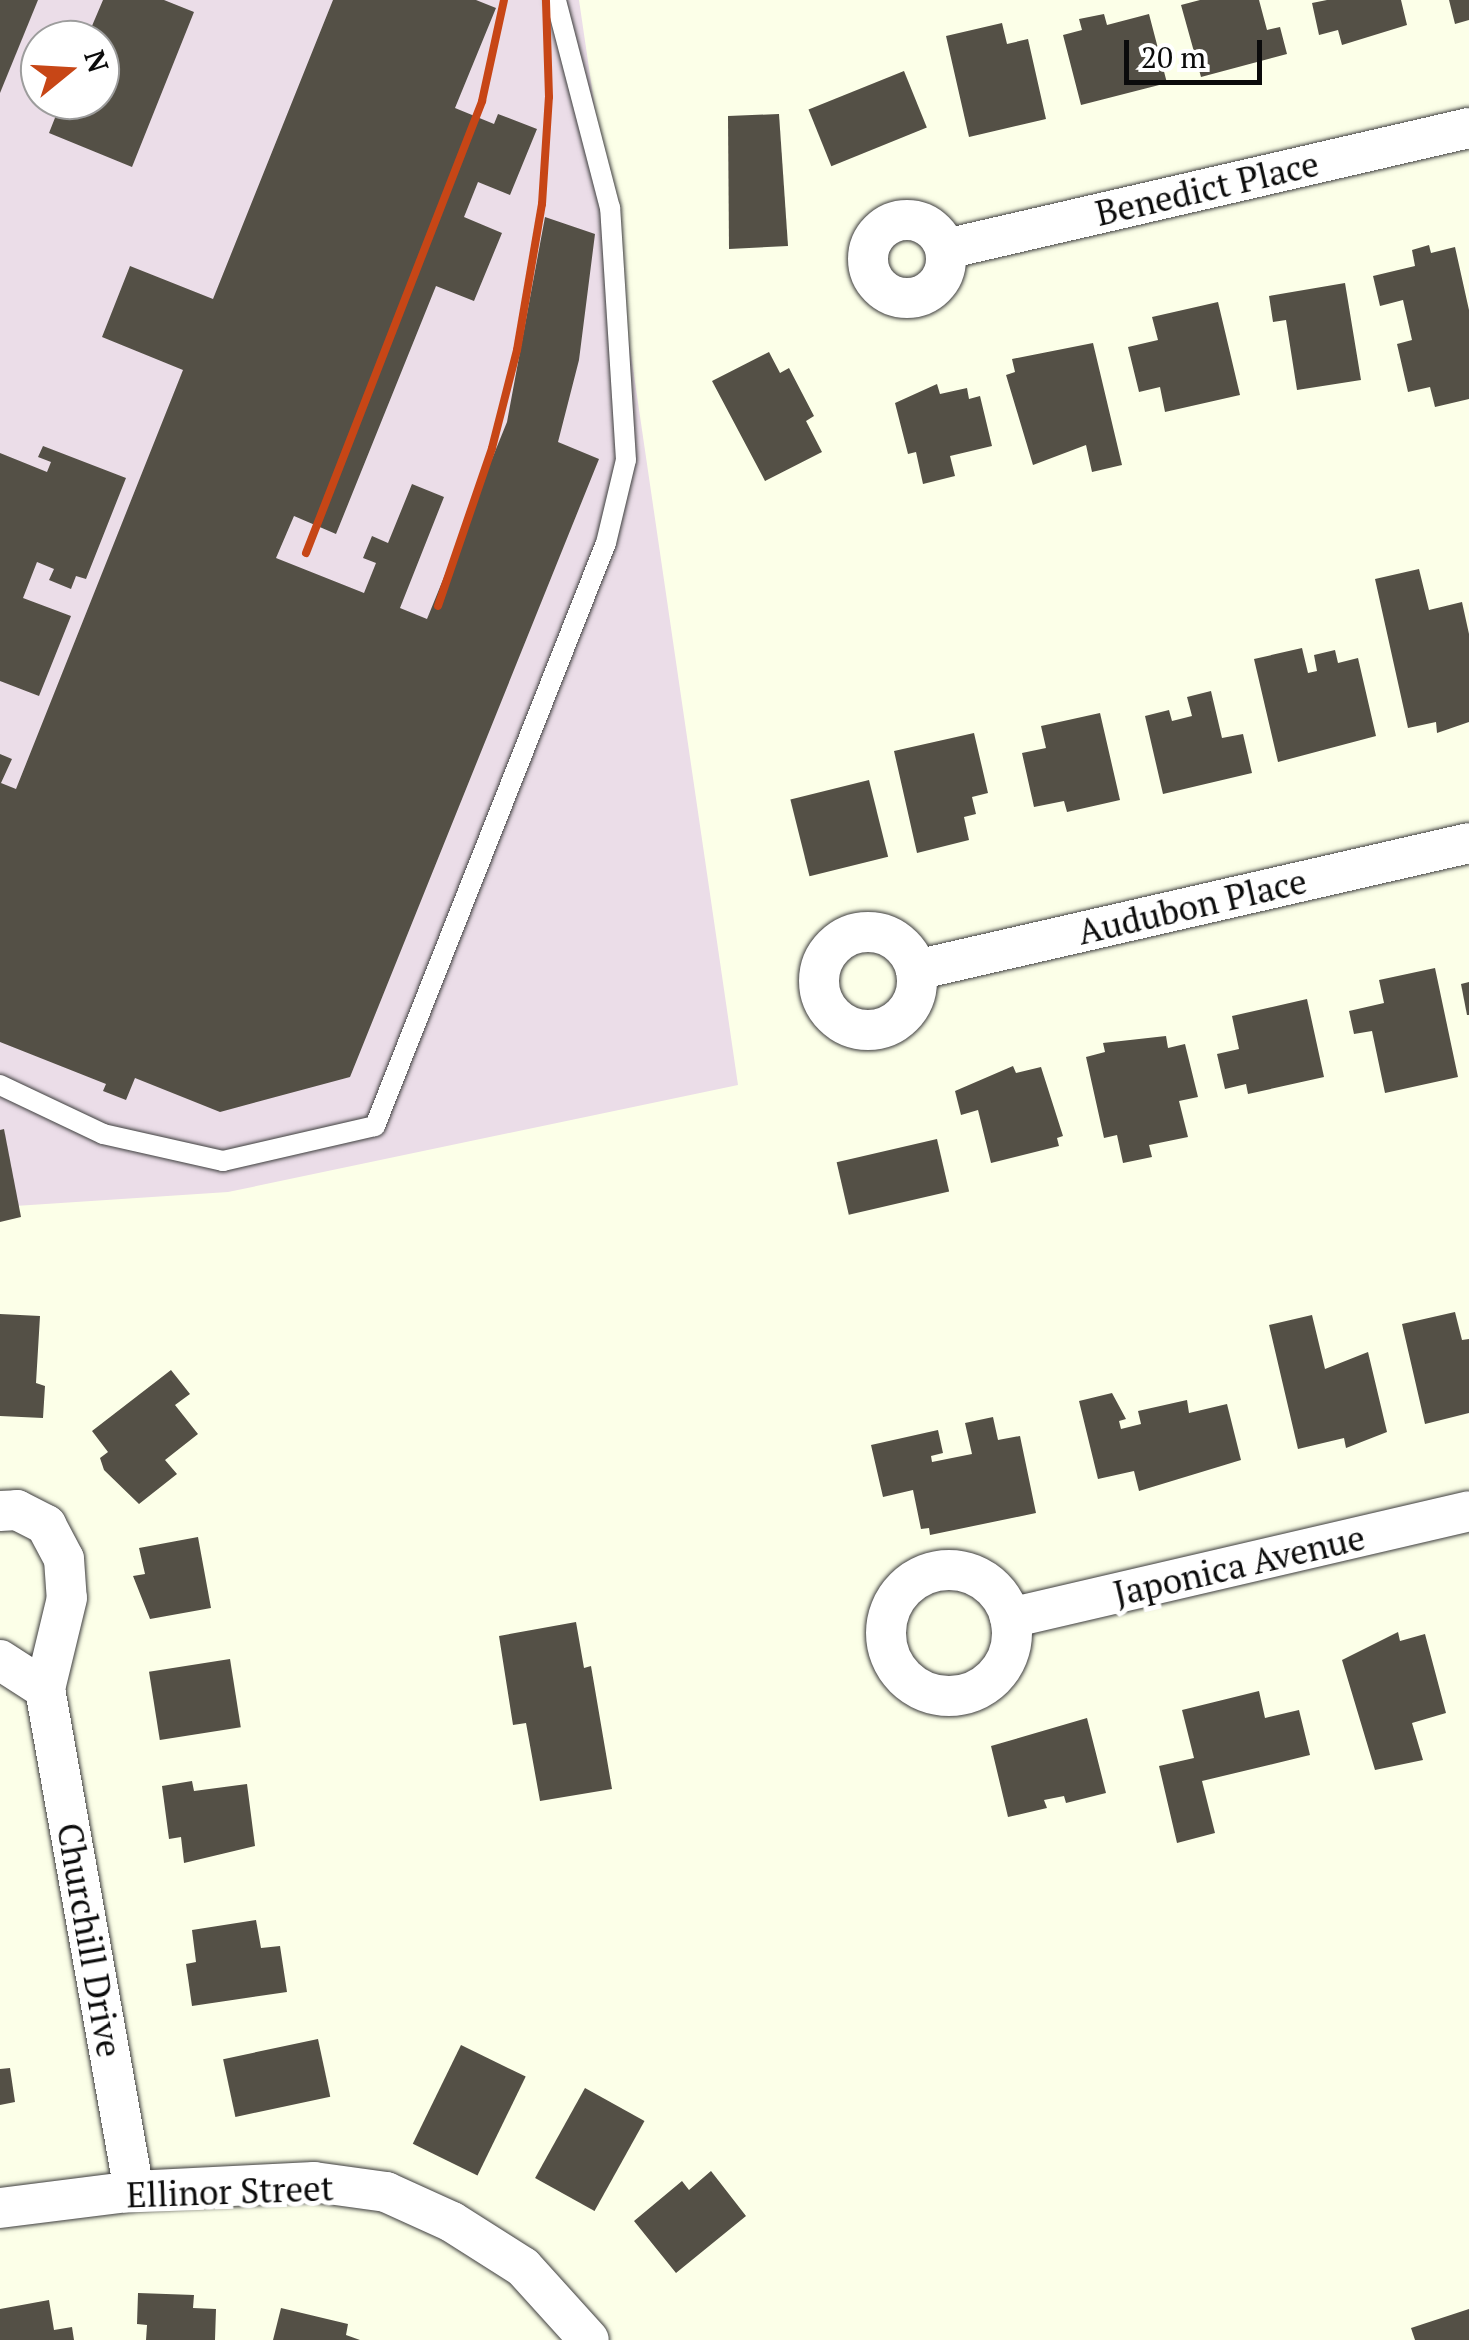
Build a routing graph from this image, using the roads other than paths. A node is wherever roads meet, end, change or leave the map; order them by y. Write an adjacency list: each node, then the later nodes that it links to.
1 (556, 0): 6 (lane)
2 (1469, 128): 3 (street, Benedict Place)
3 (946, 249)
4 (1469, 843): 5 (street, Audubon Place)
5 (916, 970)
6 (0, 1085)
7 (0, 1510): 11 (street, Churchill Drive)
8 (1469, 1511): 9 (street, Japonica Avenue)
9 (1010, 1618)
10 (0, 1660): 11 (street)
11 (45, 1689): 12 (street, Churchill Drive)
12 (134, 2191): 13 (street, Ellinor Street); 14 (street, Ellinor Street)
13 (0, 2208)
14 (589, 2340)

